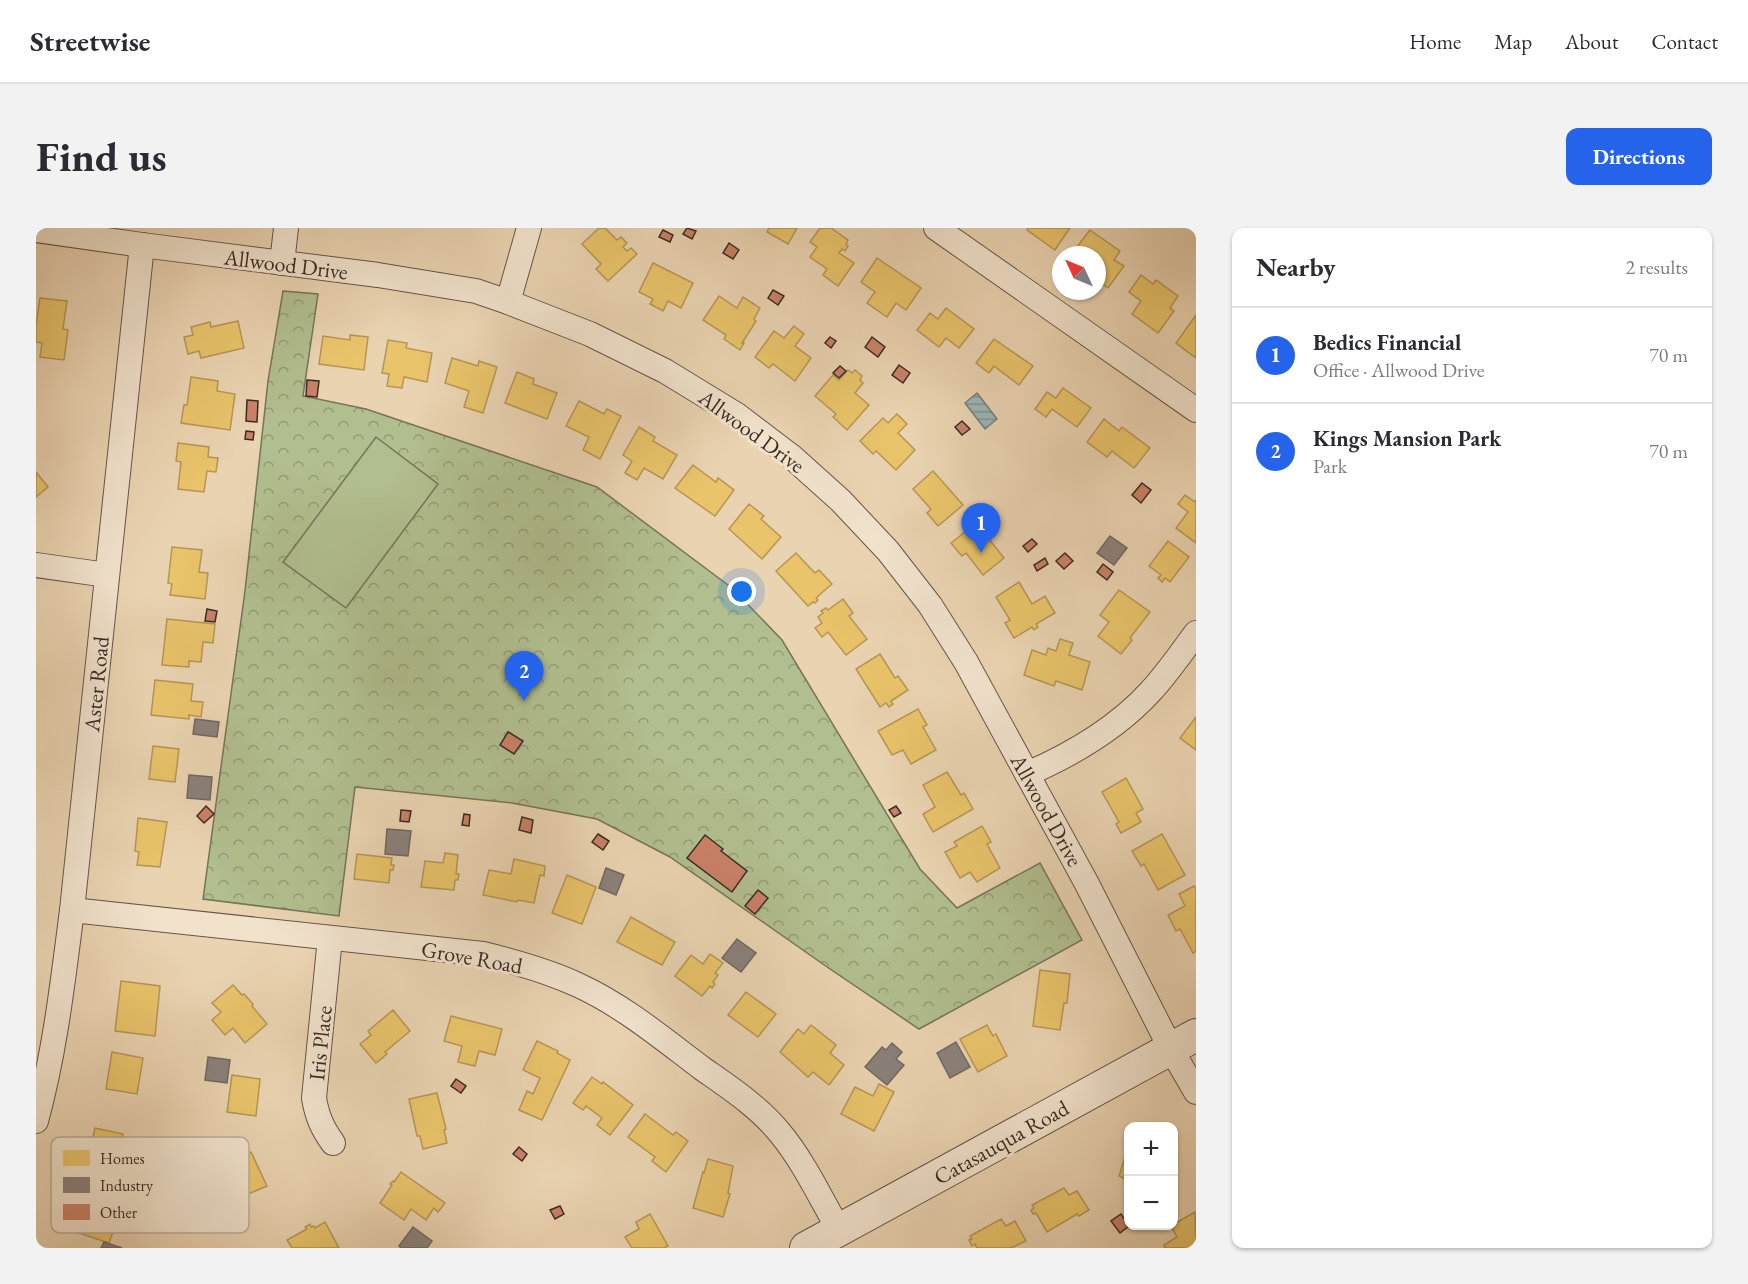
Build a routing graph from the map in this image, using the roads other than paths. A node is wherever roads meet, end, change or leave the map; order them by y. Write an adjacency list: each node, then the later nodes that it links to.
1 (286, 228): 6 (street)
2 (529, 228): 7 (street)
3 (936, 228): 8 (street)
4 (36, 230): 5 (street, Allwood Drive)
5 (142, 245): 6 (street, Allwood Drive); 10 (street, Aster Road)
6 (282, 263): 7 (street, Allwood Drive)
7 (507, 302): 12 (street, Allwood Drive)
8 (1196, 410)
9 (36, 565): 10 (street)
10 (107, 575): 13 (street, Aster Road)
11 (1196, 633): 12 (street)
12 (1027, 774): 15 (street, Allwood Drive)
13 (72, 910): 14 (street, Grove Road); 17 (street, Aster Road)
14 (330, 938): 18 (street, Iris Place); 19 (street, Grove Road)
15 (1184, 1042): 16 (street, Allwood Drive); 19 (street, Catasauqua Road)
16 (1196, 1092)
17 (36, 1121)
18 (333, 1143)
19 (839, 1230): 20 (street, Catasauqua Road)
20 (806, 1248)

